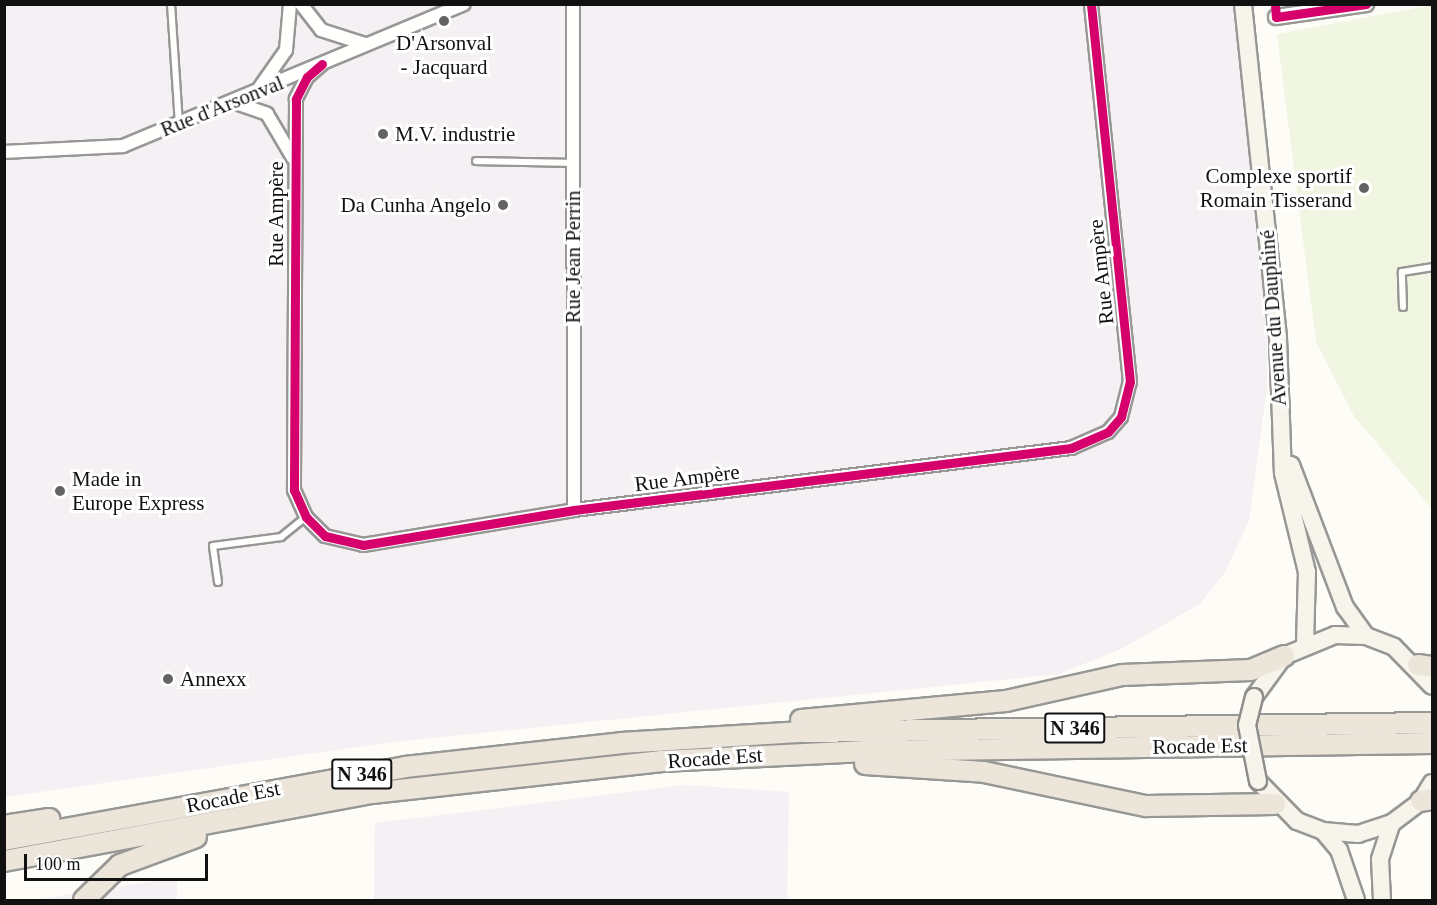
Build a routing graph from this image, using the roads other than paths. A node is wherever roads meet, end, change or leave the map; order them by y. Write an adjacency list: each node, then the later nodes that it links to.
1 (171, 4): 14 (lane)
2 (290, 4): 12 (street)
3 (301, 4): 10 (street)
4 (464, 4): 10 (street, Rue d'Arsonval)
5 (573, 4): 18 (street, Rue Jean Perrin)
6 (1091, 4): 22 (street, Rue Ampère)
7 (1243, 4): 21 (main road, Avenue du Dauphiné)
8 (1366, 4): 9 (street)
9 (1276, 17)
10 (366, 44): 11 (street, Rue d'Arsonval)
11 (322, 64): 12 (street, Rue d'Arsonval); 17 (street, Rue Ampère)
12 (251, 94): 13 (street, Rue d'Arsonval)
13 (231, 102): 14 (street, Rue d'Arsonval); 17 (street, Rue Ampère)
14 (179, 123): 15 (street, Rue d'Arsonval)
15 (4, 152)
16 (476, 161): 18 (lane)
17 (294, 162): 23 (street, Rue Ampère)
18 (573, 163): 22 (street, Rue Jean Perrin)
19 (1432, 267): 20 (lane)
20 (1402, 307)
21 (1281, 417): 25 (main road, Avenue du Dauphiné); 26 (main road, Avenue du Dauphiné)
22 (574, 510): 23 (street, Rue Ampère)
23 (306, 517): 24 (lane)
24 (218, 582)
25 (1366, 636): 26 (main road); 28 (main road)
26 (1305, 643): 27 (main road)
27 (1284, 656): 31 (highway); 37 (main road, bridge)
28 (1425, 666): 29 (main road)
29 (1432, 686)
30 (1432, 723): 31 (highway, Rocade Est / N 346)
31 (717, 736): 36 (highway, Rocade Est / N 346)
32 (1432, 743): 33 (highway, Rocade Est / N 346)
33 (774, 754): 37 (highway); 38 (highway, Rocade Est / N 346)
34 (1432, 783): 35 (main road)
35 (1427, 800): 39 (main road)
36 (195, 804): 40 (highway); 42 (highway, Rocade Est / N 346)
37 (1275, 804): 41 (main road)
38 (235, 818): 43 (highway, Rocade Est / N 346); 44 (highway)
39 (1392, 823): 41 (main road); 46 (main road)
40 (4, 826)
41 (1323, 831): 45 (main road)
42 (4, 840)
43 (4, 861)
44 (84, 900)
45 (1356, 900)
46 (1382, 900)

